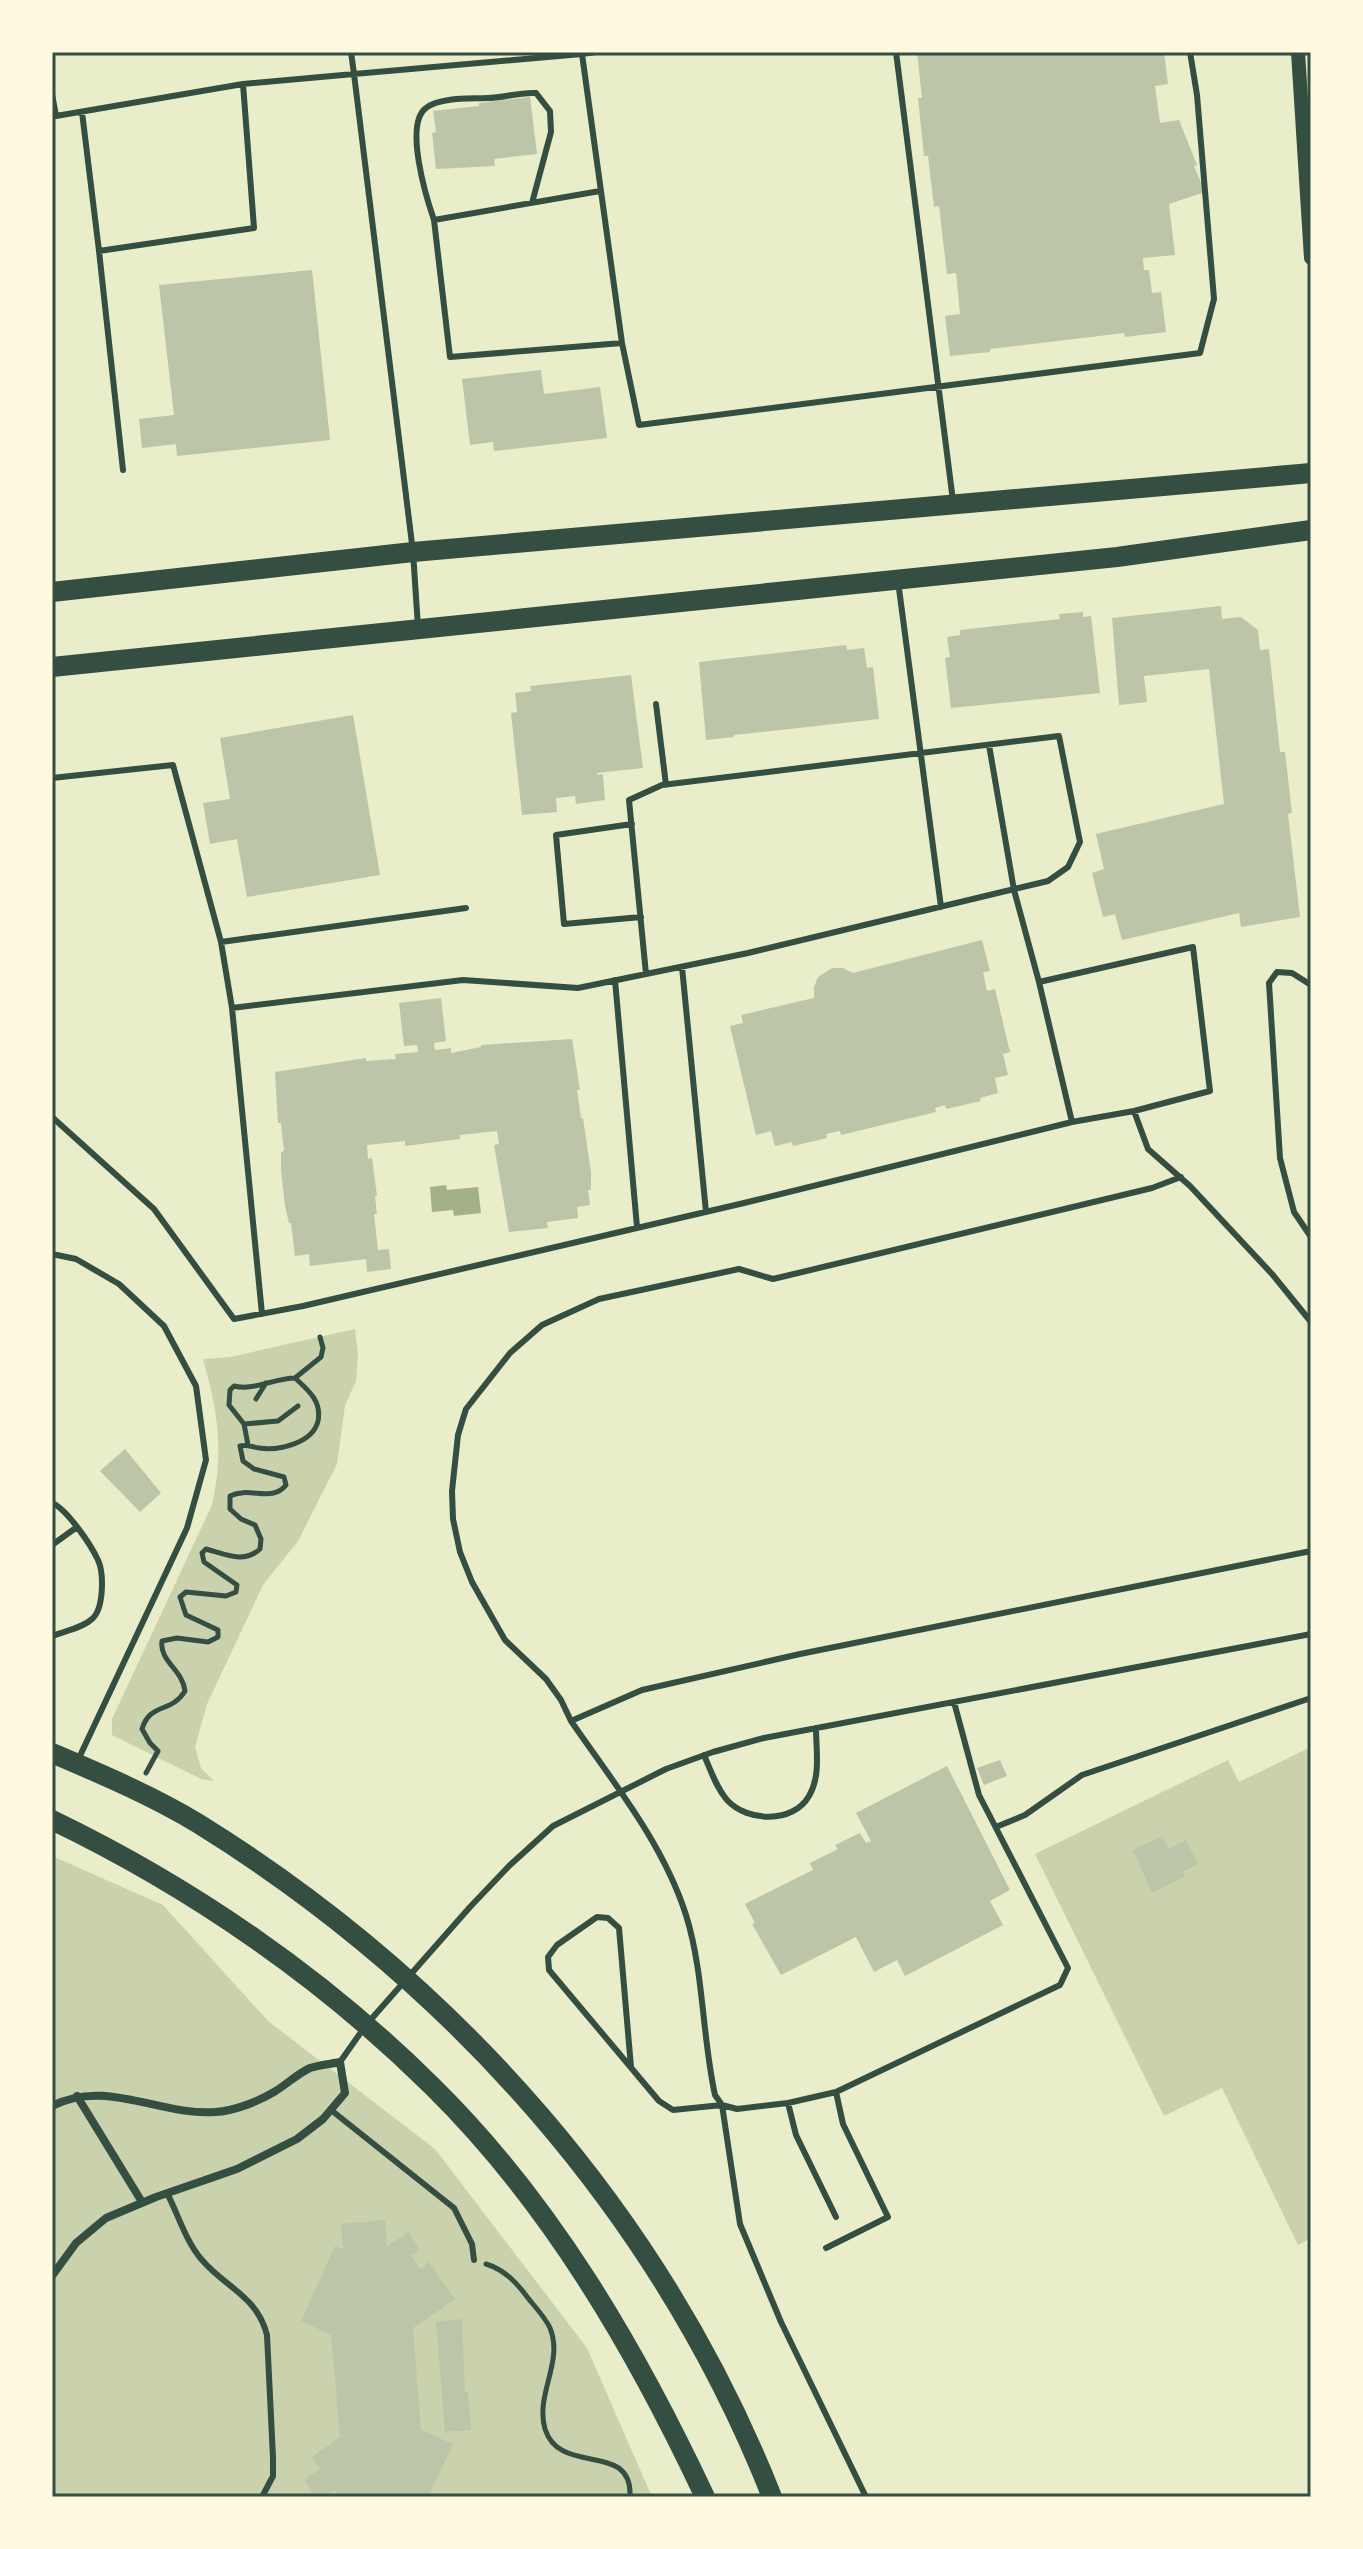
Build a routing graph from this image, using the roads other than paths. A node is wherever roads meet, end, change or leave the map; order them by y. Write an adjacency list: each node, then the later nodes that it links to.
1 (351, 52): 7 (lane)
2 (596, 52): 6 (lane)
3 (896, 52): 17 (lane)
4 (1190, 52): 17 (lane)
5 (1298, 52): 15 (street)
6 (582, 54): 7 (lane); 11 (lane)
7 (354, 74): 8 (lane); 22 (lane)
8 (243, 84): 10 (lane); 14 (lane)
9 (52, 94): 10 (lane)
10 (82, 112): 14 (lane)
11 (600, 191): 12 (lane); 16 (lane)
12 (532, 203): 13 (lane); 13 (lane)
13 (434, 220): 16 (lane)
14 (99, 251): 18 (lane)
15 (1311, 258)
16 (622, 343): 17 (lane)
17 (939, 387): 20 (lane)
18 (123, 470)
19 (1311, 473): 20 (main road)
20 (953, 505): 22 (main road)
21 (1311, 530): 23 (main road)
22 (413, 552): 24 (main road); 25 (lane)
23 (898, 579): 25 (main road); 29 (lane)
24 (52, 592)
25 (418, 629): 26 (main road)
26 (52, 667)
27 (656, 704): 31 (lane)
28 (989, 745): 29 (lane); 33 (lane); 33 (lane)
29 (922, 753): 31 (lane); 34 (lane)
30 (52, 778): 37 (lane)
31 (666, 785): 32 (lane)
32 (632, 824): 36 (lane); 36 (lane)
33 (1014, 890): 34 (lane); 41 (lane)
34 (941, 907): 38 (lane)
35 (466, 908): 37 (lane)
36 (641, 917): 39 (lane)
37 (221, 942): 43 (lane)
38 (682, 967): 39 (lane); 48 (lane)
39 (646, 974): 40 (lane)
40 (615, 980): 43 (lane); 49 (lane)
41 (1039, 982): 44 (lane); 46 (lane)
42 (1311, 985): 50 (lane)
43 (232, 1008): 52 (lane)
44 (1134, 1111): 46 (lane); 47 (lane)
45 (52, 1117): 52 (lane)
46 (1072, 1122): 48 (lane)
47 (1181, 1177): 53 (lane); 62 (lane)
48 (706, 1212): 49 (lane)
49 (637, 1227): 52 (lane)
50 (1311, 1237)
51 (52, 1254): 66 (lane)
52 (262, 1314)
53 (1311, 1322)
54 (52, 1503): 55 (lane)
55 (77, 1527): 56 (lane); 59 (lane)
56 (52, 1545)
57 (1311, 1551): 62 (lane)
58 (1311, 1634): 61 (lane)
59 (52, 1636)
60 (1311, 1698): 69 (lane)
61 (954, 1702): 63 (lane); 69 (lane)
62 (571, 1721): 67 (lane)
63 (816, 1728): 65 (lane); 65 (lane)
64 (52, 1753): 66 (main road)
65 (704, 1755): 67 (lane)
66 (77, 1764): 70 (main road)
67 (619, 1791): 70 (lane); 77 (lane)
68 (52, 1820): 71 (main road)
69 (996, 1827): 74 (lane)
70 (408, 1981): 71 (lane); 88 (main road)
71 (366, 2025): 72 (lane); 87 (main road)
72 (340, 2062): 75 (street); 79 (street)
73 (631, 2067): 73 (lane); 77 (lane)
74 (836, 2092): 76 (lane); 83 (lane)
75 (77, 2096): 78 (street); 81 (street)
76 (788, 2103): 77 (lane); 82 (lane)
77 (722, 2105): 89 (lane)
78 (52, 2106)
79 (331, 2110): 80 (street); 84 (lane)
80 (167, 2193): 81 (street); 86 (lane)
81 (142, 2202): 85 (street)
82 (836, 2217)
83 (826, 2248)
84 (474, 2260)
85 (52, 2276)
86 (262, 2497)
87 (705, 2497)
88 (772, 2497)
89 (866, 2497)

